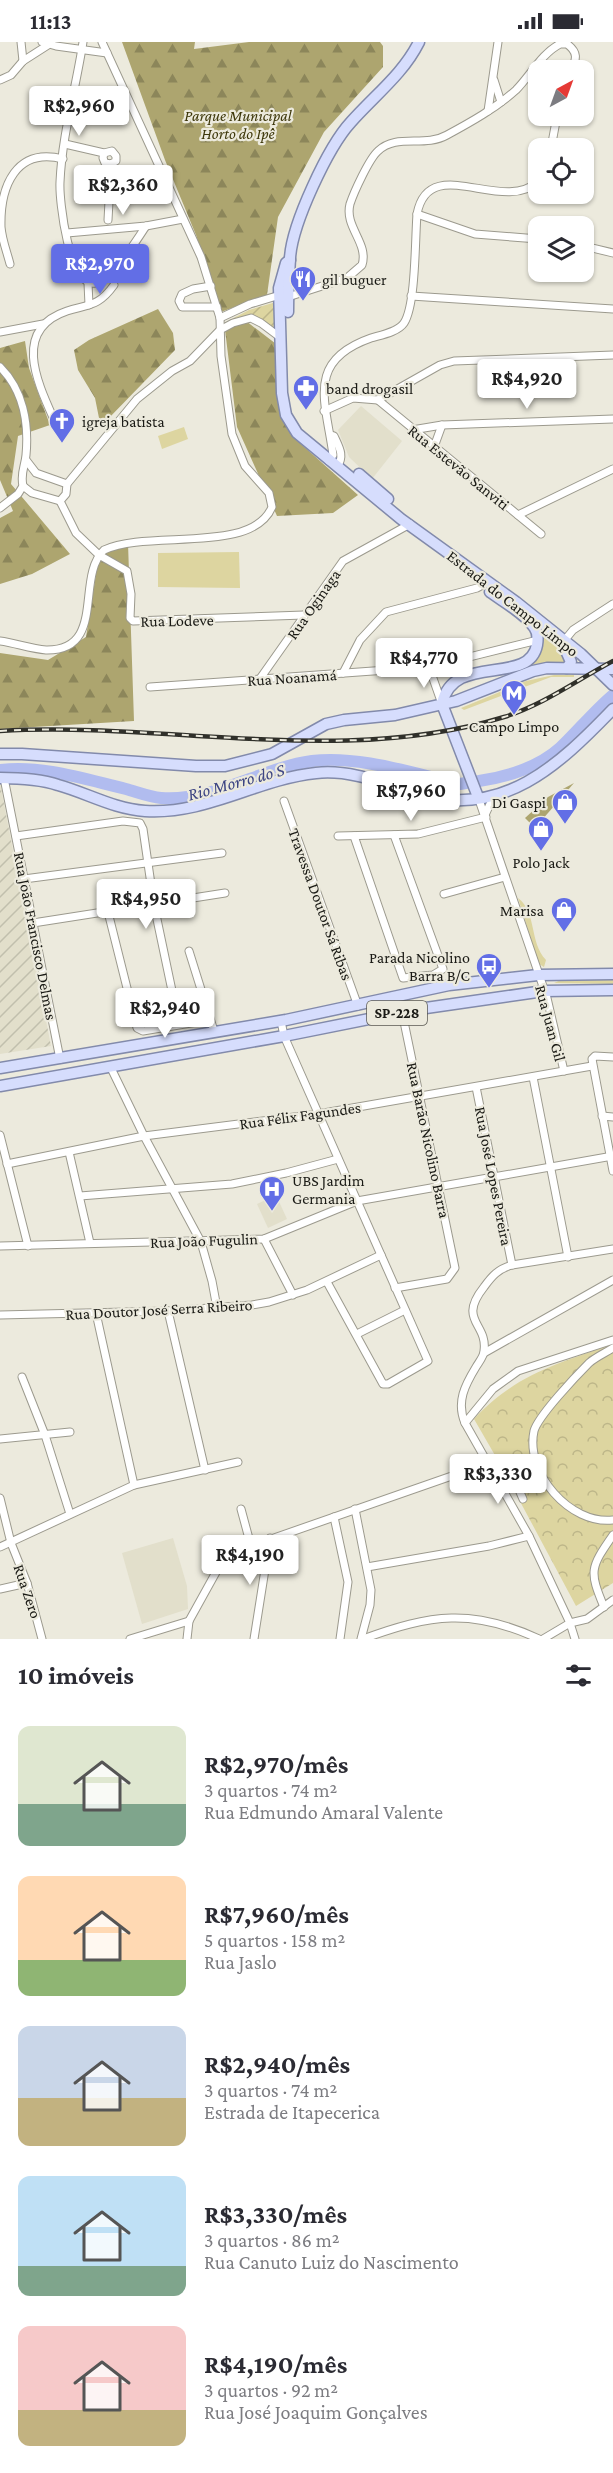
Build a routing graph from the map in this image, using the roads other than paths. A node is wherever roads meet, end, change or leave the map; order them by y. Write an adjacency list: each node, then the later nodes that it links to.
1 (21, 42): 10 (street)
2 (102, 42): 7 (street)
3 (419, 42): 31 (main road, Estrada do Campo Limpo)
4 (498, 42): 12 (street)
5 (45, 43): 6 (street); 10 (street)
6 (82, 46): 7 (street); 16 (street)
7 (107, 53): 20 (street)
8 (544, 60): 9 (street)
9 (576, 60)
10 (24, 61): 13 (street)
11 (528, 75): 14 (street)
12 (494, 78): 14 (street); 15 (street)
13 (0, 80)
14 (501, 102): 15 (street)
15 (488, 111): 31 (street)
16 (65, 144): 17 (street); 21 (street)
17 (63, 159): 23 (street); 27 (street)
18 (528, 188): 19 (street)
19 (417, 214): 24 (street); 32 (street)
20 (183, 219): 22 (street); 30 (street)
21 (108, 220)
22 (146, 226): 23 (street); 28 (street)
23 (67, 233): 28 (street)
24 (528, 238)
25 (594, 249): 26 (street)
26 (613, 254)
27 (10, 264)
28 (88, 283): 33 (street)
29 (114, 285): 33 (street)
30 (211, 286): 34 (street); 34 (street)
31 (284, 296): 36 (street); 40 (main road, Estrada do Campo Limpo); 51 (main road, Estrada do Campo Limpo)
32 (411, 296): 35 (street); 44 (street)
33 (89, 305): 37 (street)
34 (217, 307): 36 (street)
35 (613, 309)
36 (220, 318): 38 (street)
37 (43, 324): 39 (street); 46 (street)
38 (220, 330): 40 (street); 55 (street); 61 (street)
39 (0, 332)
40 (282, 339): 51 (main road, Estrada do Campo Limpo)
41 (613, 355): 43 (street)
42 (0, 367): 50 (street)
43 (378, 400): 44 (street); 48 (street, Rua Estevão Sanviti)
44 (324, 411): 51 (street)
45 (613, 419): 47 (street)
46 (56, 424)
47 (442, 425): 48 (street); 49 (street)
48 (412, 430): 49 (street, Rua Estevão Sanviti)
49 (434, 447): 58 (street, Rua Estevão Sanviti)
50 (26, 460): 53 (street); 54 (street)
51 (335, 461): 59 (main road, Estrada do Campo Limpo)
52 (613, 469): 58 (street)
53 (34, 471): 54 (street); 55 (street)
54 (22, 482): 56 (street); 57 (street)
55 (67, 483): 56 (street)
56 (60, 501): 61 (street)
57 (0, 508)
58 (518, 515): 60 (street, Rua Estevão Sanviti)
59 (410, 524): 62 (main road, Estrada do Campo Limpo); 64 (street, Rua Oginaga)
60 (541, 534)
61 (99, 555): 64 (street, Rua Lodeve); 67 (street)
62 (485, 584): 65 (main road); 66 (main road, Estrada do Campo Limpo); 72 (street)
63 (613, 604): 66 (street)
64 (304, 615): 73 (street, Rua Oginaga)
65 (538, 640): 68 (street, Rua Noanamá); 76 (main road)
66 (564, 640): 69 (main road); 70 (main road, Estrada do Campo Limpo)
67 (0, 641)
68 (429, 667): 72 (street, Rua Noanamá); 76 (street)
69 (567, 668): 70 (main road); 76 (main road)
70 (593, 668): 71 (main road); 74 (main road, Estrada do Campo Limpo)
71 (613, 669)
72 (343, 674): 73 (street, Rua Noanamá)
73 (260, 680): 75 (street, Rua Noanamá)
74 (613, 686)
75 (150, 687)
76 (442, 704): 80 (main road); 83 (main road)
77 (613, 709): 79 (main road)
78 (613, 718): 79 (main road)
79 (576, 747): 82 (main road)
80 (0, 754)
81 (2, 778): 83 (main road); 87 (street, Rua João Francisco Delmas)
82 (500, 794): 83 (main road); 85 (street)
83 (478, 797): 85 (street, Rua Juan Gil)
84 (284, 801): 105 (street, Travessa Doutor Sá Ribas)
85 (484, 814): 86 (street); 92 (street, Rua Juan Gil)
86 (394, 835): 89 (street); 89 (street)
87 (16, 836): 91 (street); 93 (street, Rua João Francisco Delmas)
88 (338, 836): 89 (street)
89 (354, 836)
90 (222, 853): 91 (street)
91 (147, 863): 93 (street); 96 (street)
92 (505, 877): 95 (street); 101 (street, Rua Juan Gil)
93 (24, 879): 98 (street, Rua João Francisco Delmas)
94 (225, 893): 96 (street)
95 (444, 894)
96 (154, 905): 97 (street); 109 (street)
97 (108, 912): 98 (street); 109 (street)
98 (33, 923): 113 (street, Rua João Francisco Delmas)
99 (189, 951): 110 (street)
100 (613, 974): 101 (main road, SP-228)
101 (537, 975): 103 (street, Rua Juan Gil); 104 (main road, SP-228)
102 (613, 990): 103 (main road, SP-228)
103 (543, 991): 106 (main road, SP-228); 117 (street, Rua Juan Gil)
104 (384, 1001): 105 (main road, SP-228); 111 (main road)
105 (358, 1006): 108 (main road, SP-228)
106 (402, 1012): 111 (main road, SP-228); 121 (street, Rua Barão Nicolino Barra)
107 (203, 1021): 109 (street)
108 (281, 1021): 110 (main road, SP-228); 111 (street)
109 (179, 1024)
110 (214, 1032): 113 (main road, SP-228)
111 (284, 1036): 114 (main road, SP-228); 122 (street)
112 (613, 1057): 115 (street, Rua Félix Fagundes)
113 (60, 1059): 116 (main road, SP-228)
114 (110, 1066): 119 (main road, SP-228); 126 (street)
115 (592, 1066): 117 (street, Rua Félix Fagundes); 123 (street)
116 (0, 1068)
117 (564, 1071): 118 (street, Rua Félix Fagundes)
118 (532, 1077): 120 (street, Rua Félix Fagundes); 131 (street)
119 (0, 1086)
120 (476, 1087): 121 (street, Rua Félix Fagundes); 133 (street, Rua José Lopes Pereira)
121 (420, 1096): 122 (street, Rua Félix Fagundes); 134 (street, Rua Barão Nicolino Barra)
122 (318, 1114): 126 (street, Rua Félix Fagundes); 129 (street)
123 (602, 1116): 124 (street); 128 (street)
124 (613, 1116)
125 (0, 1135): 130 (street)
126 (144, 1136): 127 (street, Rua Félix Fagundes); 135 (street)
127 (69, 1152): 130 (street, Rua Félix Fagundes); 136 (street)
128 (611, 1156): 131 (street, Rua João Fugulin); 132 (street)
129 (338, 1158): 135 (street); 137 (street)
130 (7, 1164): 142 (street)
131 (551, 1168): 133 (street, Rua João Fugulin); 145 (street)
132 (613, 1171)
133 (494, 1178): 134 (street, Rua João Fugulin); 146 (street, Rua José Lopes Pereira)
134 (439, 1187): 137 (street, Rua João Fugulin); 149 (street, Rua Barão Nicolino Barra)
135 (174, 1188): 136 (street); 139 (street)
136 (80, 1196): 140 (street)
137 (357, 1201): 138 (street, Rua João Fugulin); 144 (street)
138 (264, 1239): 139 (street, Rua João Fugulin); 150 (street)
139 (201, 1242): 140 (street, Rua João Fugulin); 151 (street)
140 (90, 1243): 142 (street, Rua João Fugulin)
141 (0, 1246): 142 (street, Rua João Fugulin)
142 (28, 1246)
143 (613, 1249): 145 (street)
144 (381, 1255): 148 (street, Rua Doutor José Serra Ribeiro); 149 (street)
145 (568, 1257): 146 (street)
146 (512, 1265): 159 (street)
147 (613, 1280): 159 (street)
148 (327, 1282): 150 (street, Rua Doutor José Serra Ribeiro); 156 (street)
149 (395, 1288): 152 (street)
150 (293, 1295): 151 (street, Rua Doutor José Serra Ribeiro)
151 (216, 1308): 153 (street, Rua Doutor José Serra Ribeiro)
152 (405, 1310): 156 (street); 156 (street)
153 (168, 1311): 154 (street, Rua Doutor José Serra Ribeiro); 168 (street)
154 (96, 1313): 155 (street, Rua Doutor José Serra Ribeiro); 169 (street)
155 (0, 1315)
156 (357, 1334)
157 (613, 1340): 161 (street)
158 (613, 1348): 165 (street)
159 (484, 1353): 161 (street)
160 (22, 1377): 163 (street)
161 (465, 1423): 167 (street)
162 (70, 1432): 163 (street)
163 (45, 1435): 164 (street); 174 (street)
164 (0, 1439)
165 (537, 1461): 171 (street); 176 (street)
166 (238, 1462): 168 (street)
167 (489, 1463): 173 (street); 178 (street)
168 (205, 1470): 169 (street)
169 (134, 1485): 174 (street)
170 (0, 1498): 180 (street, Rua Zero)
171 (524, 1499)
172 (242, 1509): 181 (street)
173 (355, 1509): 175 (street); 183 (street)
174 (70, 1514): 180 (street)
175 (334, 1517): 179 (street); 194 (street)
176 (613, 1520)
177 (613, 1535): 187 (street)
178 (529, 1536): 183 (street); 189 (street)
179 (270, 1538): 181 (street); 193 (street)
180 (11, 1543): 182 (street); 184 (street, Rua Zero)
181 (251, 1546): 188 (street)
182 (0, 1547)
183 (367, 1567): 195 (street)
184 (27, 1583): 185 (street); 190 (street, Rua Zero)
185 (0, 1589)
186 (613, 1600): 187 (street)
187 (604, 1607): 189 (street)
188 (189, 1621): 191 (street); 192 (street)
189 (570, 1623): 196 (street); 197 (street)
190 (42, 1639)
191 (130, 1639)
192 (188, 1639)
193 (254, 1639)
194 (340, 1639)
195 (362, 1639): 196 (street)
196 (541, 1639)
197 (575, 1639)

